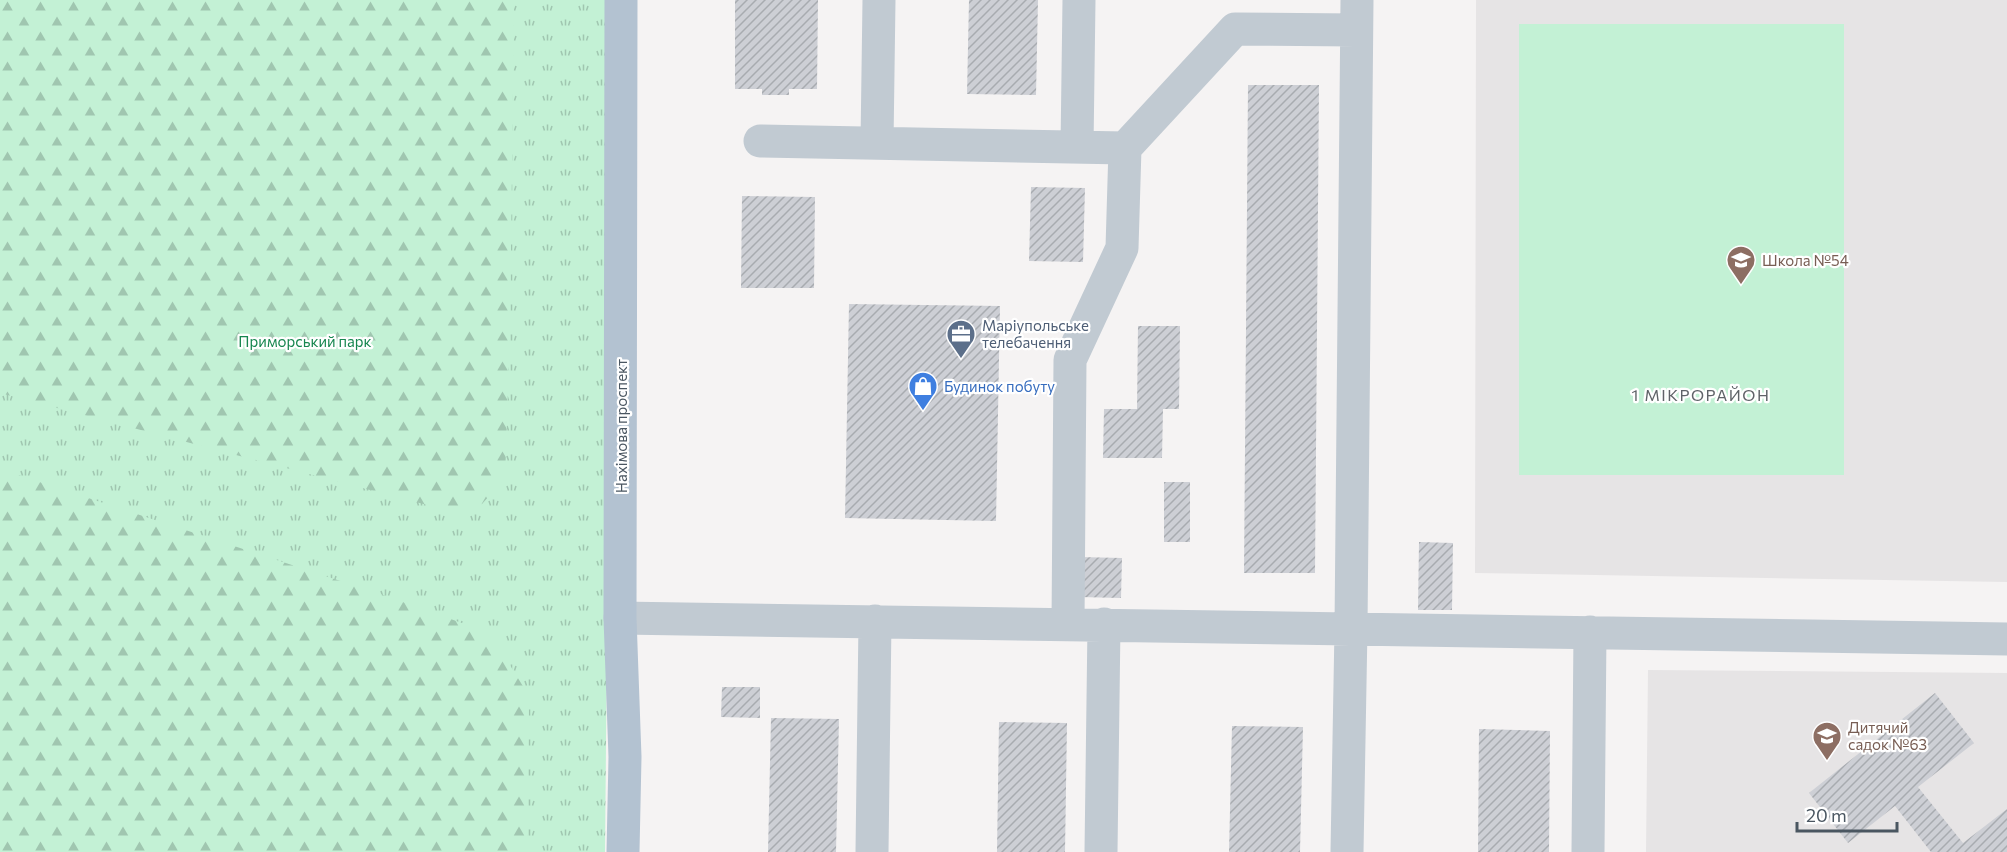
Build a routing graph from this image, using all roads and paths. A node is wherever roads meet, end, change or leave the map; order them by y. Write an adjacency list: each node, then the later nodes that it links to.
1 (621, 0): 9 (main road, Нахімова проспект)
2 (879, 0): 6 (street)
3 (1078, 0): 7 (street)
4 (1357, 15): 8 (street); 13 (street)
5 (760, 141): 6 (street)
6 (877, 143): 7 (street)
7 (1077, 147): 8 (street)
8 (1125, 148): 11 (street)
9 (620, 618): 10 (street); 16 (main road, Нахімова проспект)
10 (874, 621): 11 (street); 17 (street)
11 (1068, 624): 12 (street)
12 (1104, 624): 13 (street); 18 (street)
13 (1351, 628): 14 (street); 19 (street)
14 (1590, 632): 15 (street); 20 (street)
15 (2007, 639)
16 (623, 852)
17 (872, 852)
18 (1101, 852)
19 (1347, 852)
20 (1588, 852)

